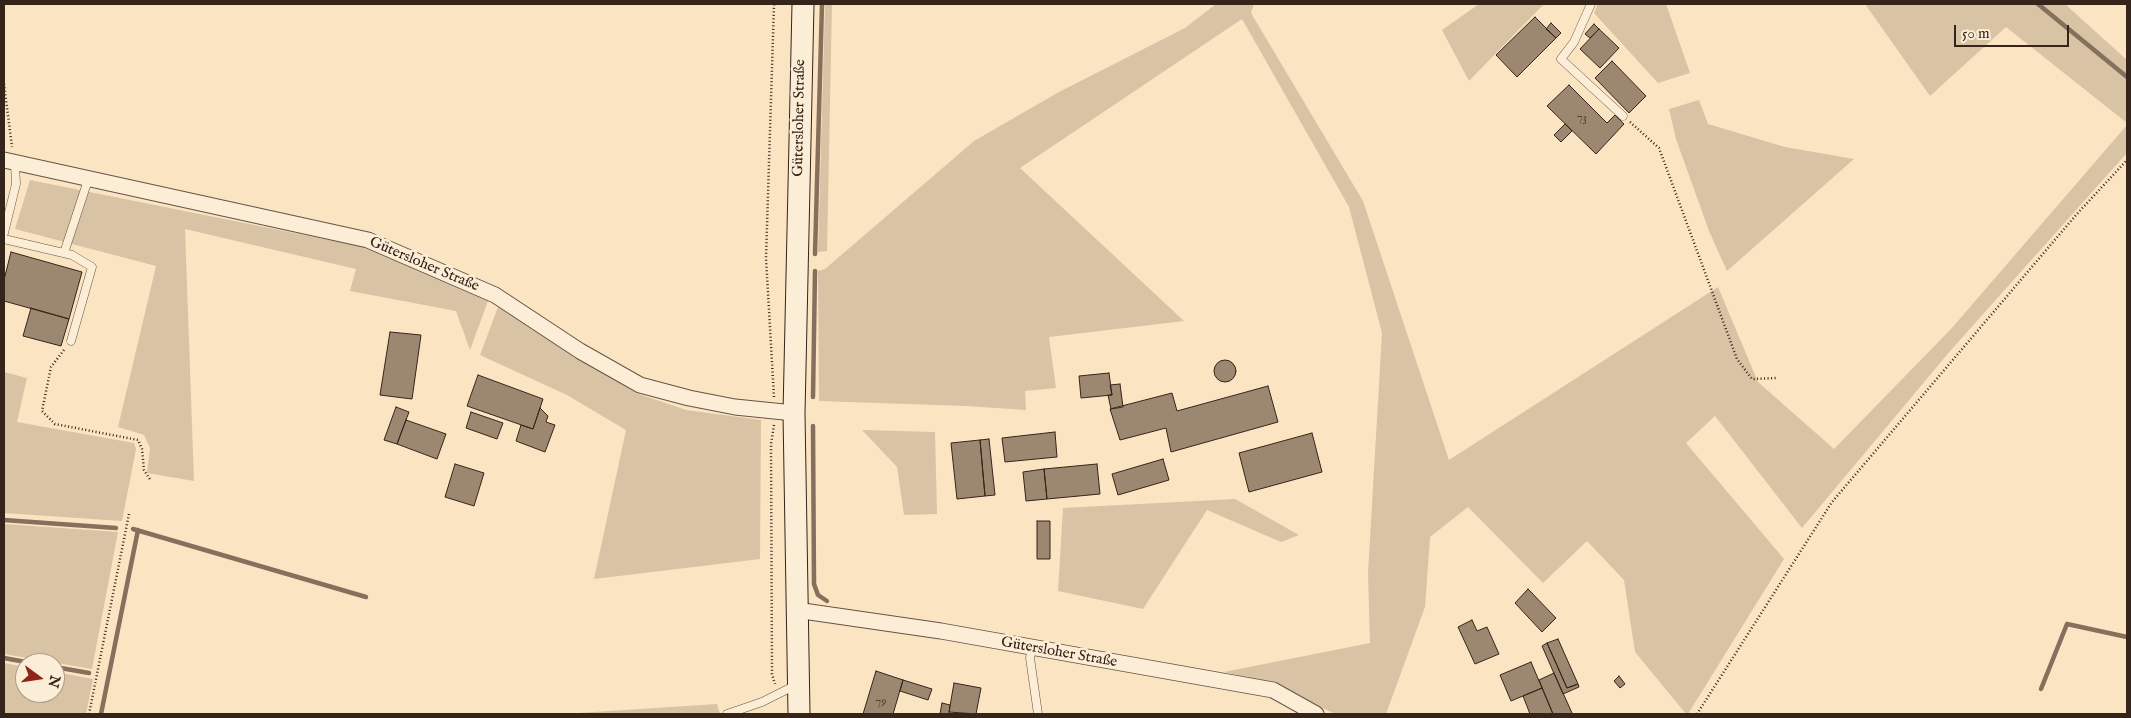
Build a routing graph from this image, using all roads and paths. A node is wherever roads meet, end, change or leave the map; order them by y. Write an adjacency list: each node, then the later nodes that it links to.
1 (774, 4): 14 (path)
2 (803, 4): 14 (main road, Gütersloher Straße)
3 (1591, 4): 5 (lane)
4 (4, 84): 7 (path)
5 (1623, 116): 13 (path)
6 (2127, 160): 26 (path)
7 (9, 162): 8 (street, Gütersloher Straße); 9 (lane)
8 (88, 180): 11 (lane); 14 (street, Gütersloher Straße)
9 (4, 233)
10 (4, 240): 11 (lane)
11 (64, 253): 12 (lane)
12 (71, 341): 15 (path)
13 (1777, 378)
14 (784, 412): 17 (main road, Gütersloher Straße); 20 (path)
15 (151, 481)
16 (129, 514): 22 (path)
17 (796, 610): 18 (street, Gütersloher Straße); 19 (main road, Gütersloher Straße)
18 (1032, 648): 24 (lane); 25 (street, Gütersloher Straße)
19 (798, 685): 20 (lane); 21 (main road, Gütersloher Straße)
20 (778, 694): 23 (lane)
21 (799, 711)
22 (89, 714)
23 (727, 714)
24 (1038, 714)
25 (1316, 714)
26 (1697, 714)

